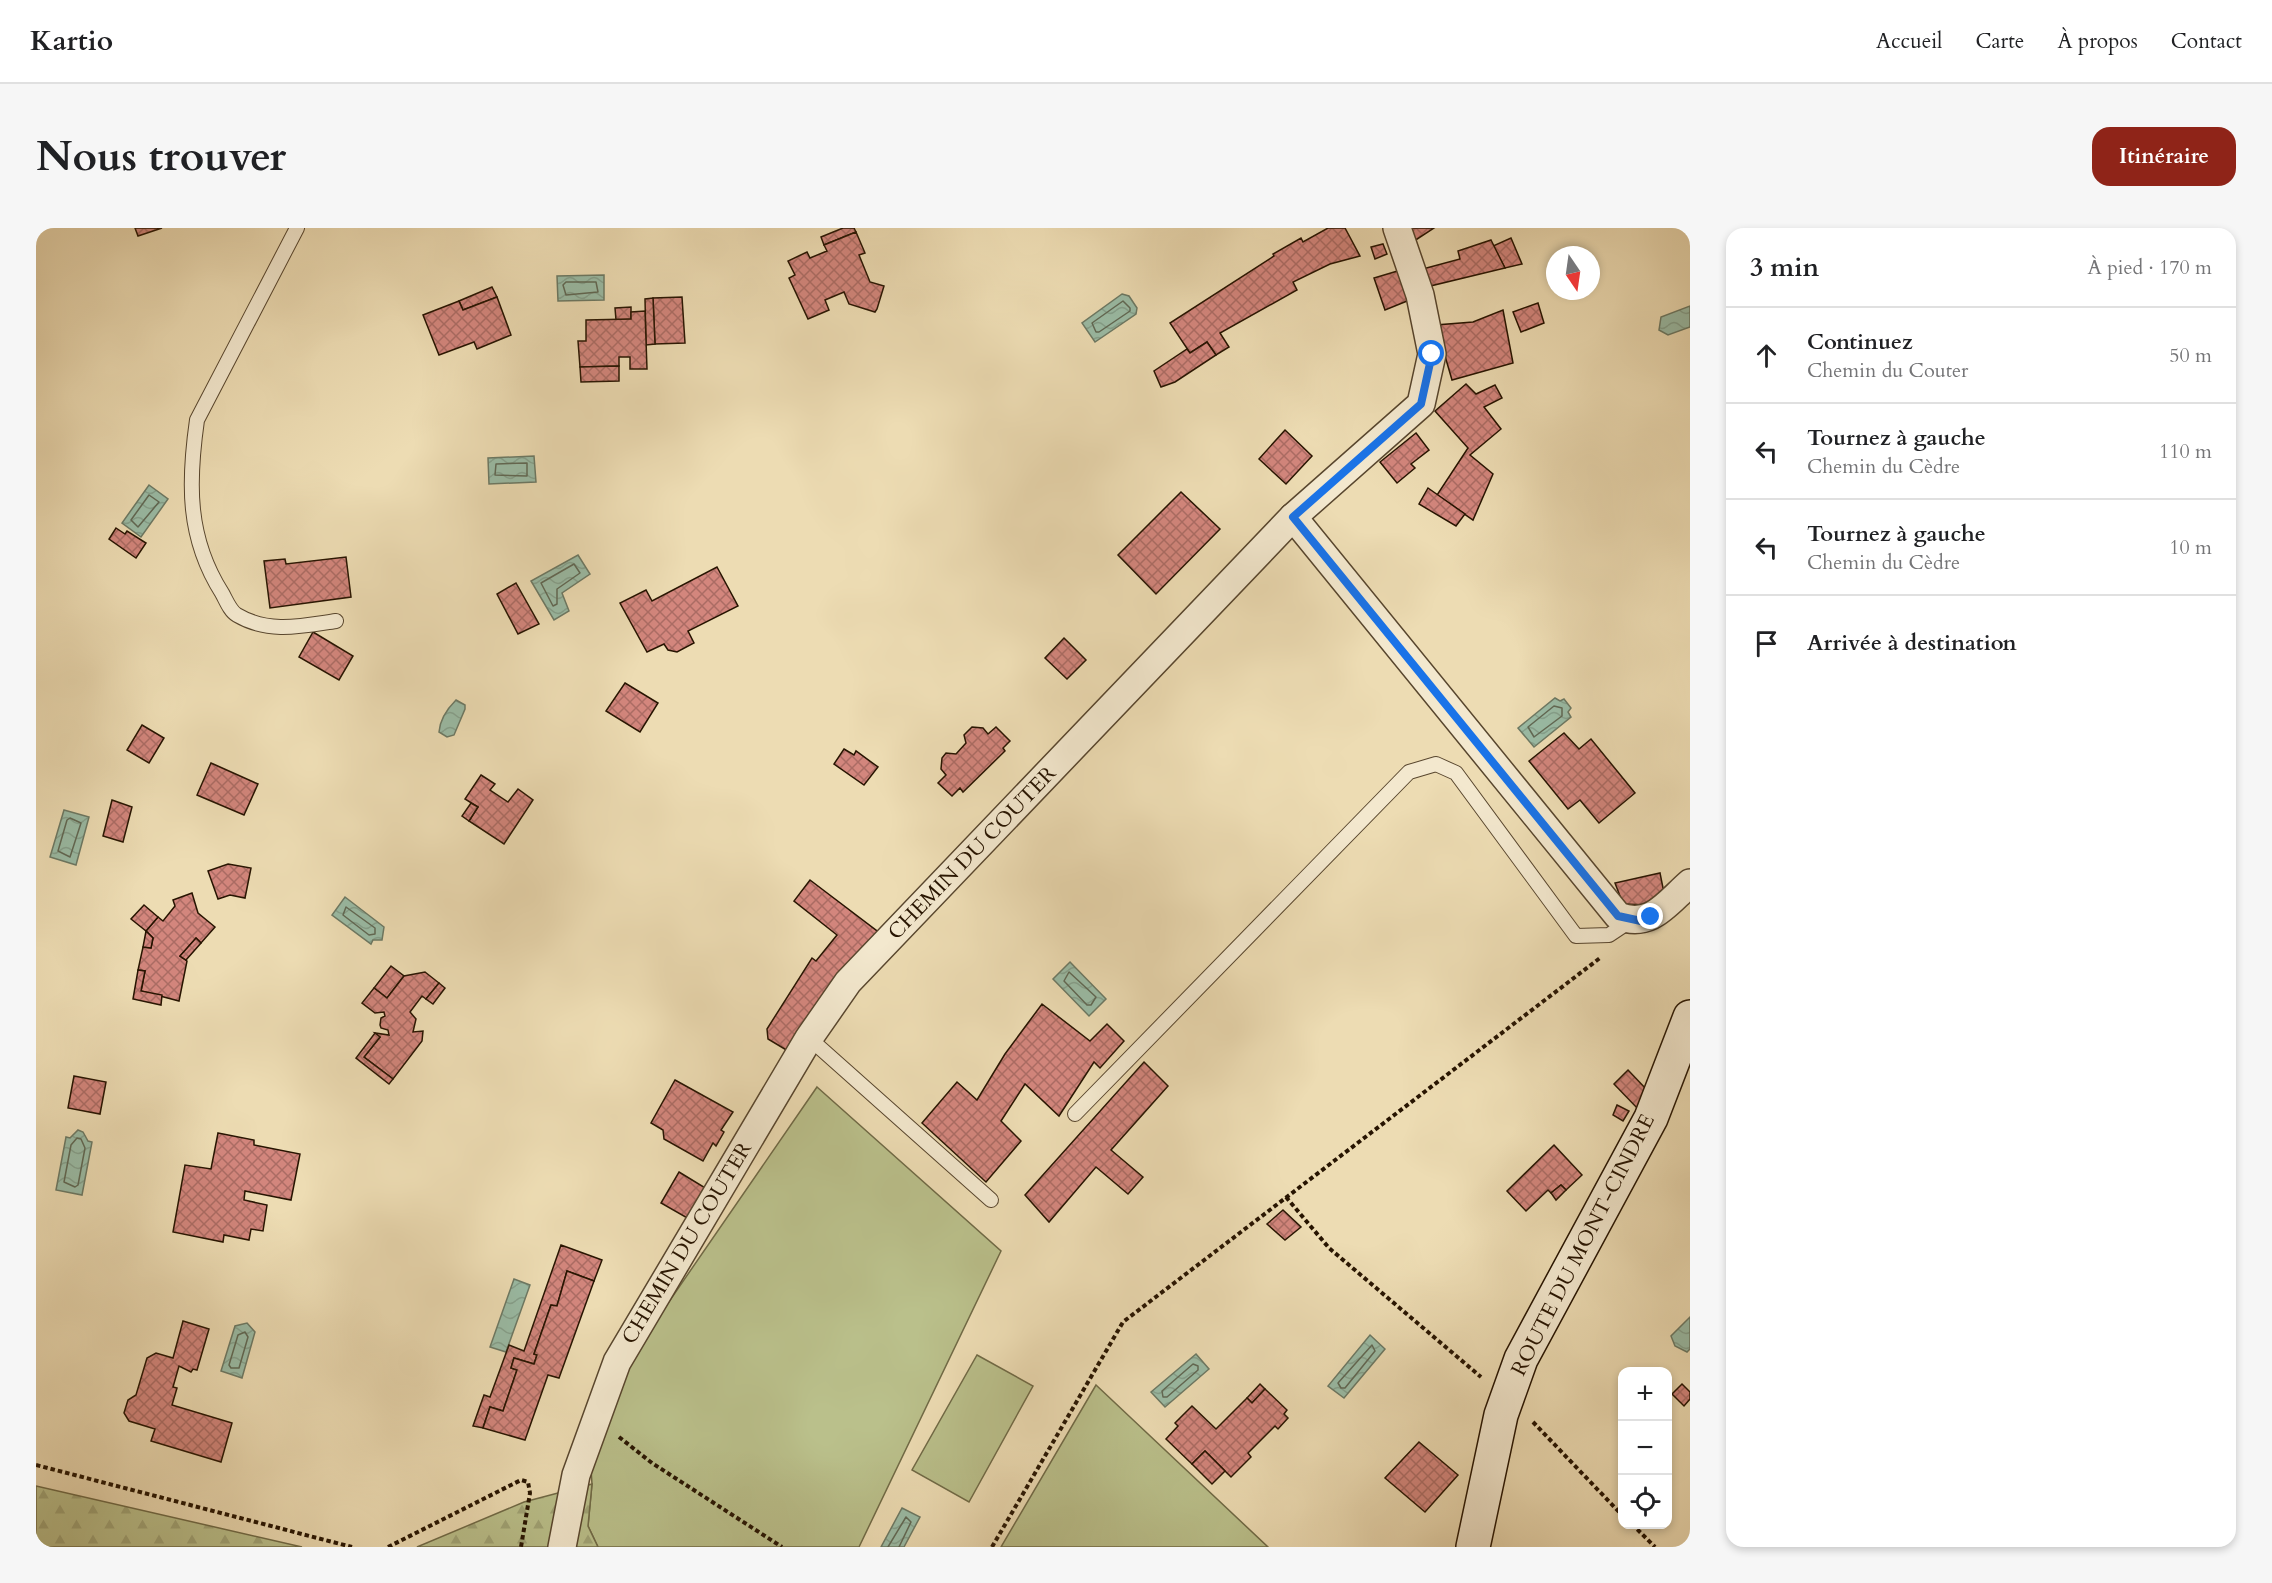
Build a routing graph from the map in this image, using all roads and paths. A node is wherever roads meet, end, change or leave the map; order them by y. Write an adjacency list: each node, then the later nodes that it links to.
1 (297, 228): 4 (lane)
2 (1397, 228): 3 (street, CHEMIN DU COUTER)
3 (1293, 517): 6 (street); 8 (street, CHEMIN DU COUTER)
4 (336, 621)
5 (1690, 883): 6 (street)
6 (1630, 921): 9 (lane); 10 (path)
7 (1690, 1017): 12 (street, ROUTE DU MONT-CINDRE)
8 (809, 1038): 11 (lane); 20 (street, CHEMIN DU COUTER)
9 (1075, 1114)
10 (1286, 1197): 12 (path); 22 (path)
11 (991, 1200)
12 (1509, 1391): 15 (path); 23 (street, ROUTE DU MONT-CINDRE)
13 (609, 1438): 21 (path)
14 (36, 1465): 17 (path)
15 (1618, 1510)
16 (1637, 1529): 24 (path)
17 (352, 1547)
18 (388, 1547): 19 (path)
19 (521, 1547)
20 (562, 1547)
21 (782, 1547)
22 (992, 1547)
23 (1473, 1547)
24 (1655, 1547)

